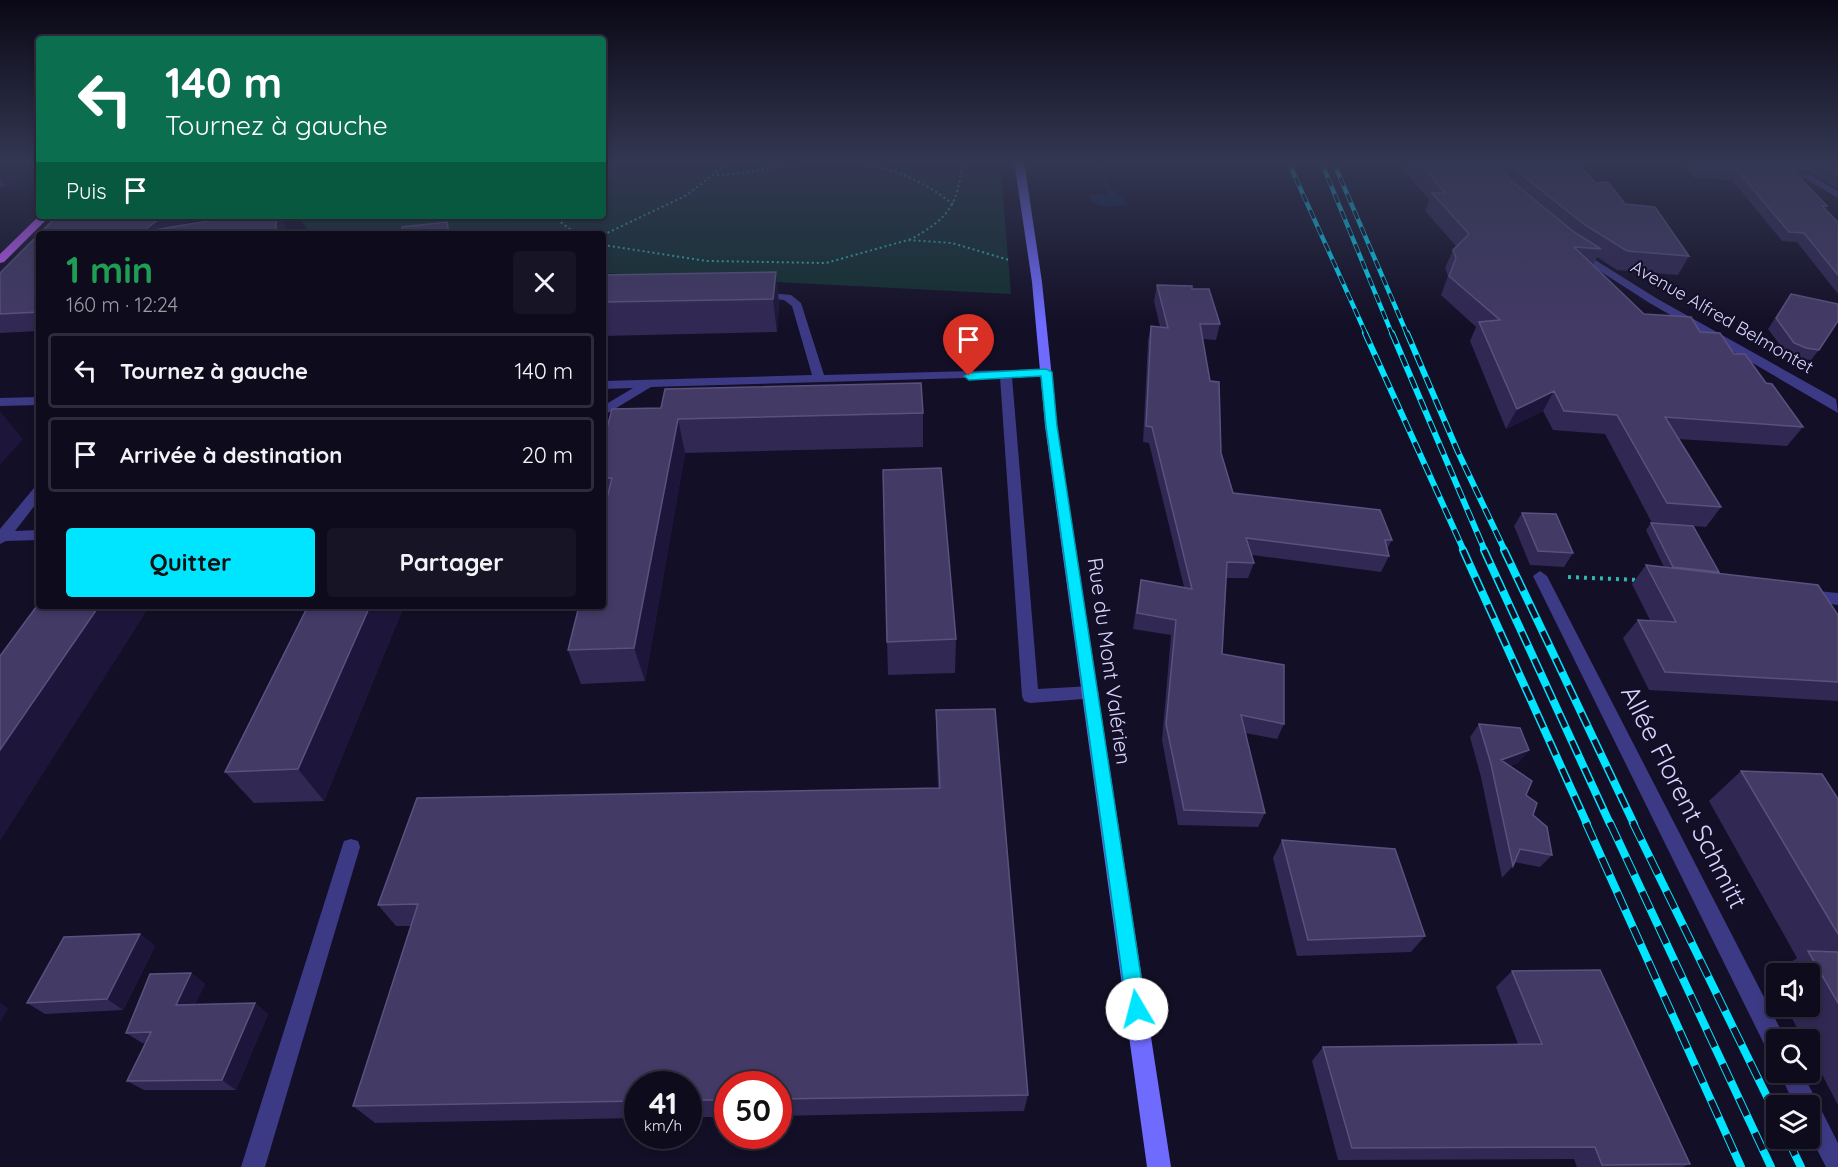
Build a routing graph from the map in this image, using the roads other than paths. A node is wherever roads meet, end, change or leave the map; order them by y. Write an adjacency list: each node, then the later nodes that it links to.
1 (1027, 215): 6 (main road, Rue du Mont Valérien)
2 (42, 219): 4 (main road)
3 (1570, 247): 11 (street, Avenue Alfred Belmontet)
4 (0, 260)
5 (749, 295): 8 (street)
6 (1046, 372): 7 (street); 21 (main road, Rue du Mont Valérien)
7 (1006, 373): 8 (street); 21 (street)
8 (819, 378): 10 (street)
9 (606, 385): 10 (street)
10 (646, 385): 14 (street)
11 (1836, 400)
12 (36, 401): 13 (street)
13 (0, 402)
14 (606, 410)
15 (36, 495): 17 (street)
16 (36, 535): 17 (street)
17 (1, 537)
18 (1540, 576): 23 (street, Allée Florent Schmitt)
19 (1792, 594): 20 (street)
20 (1838, 599)
21 (1091, 693): 26 (main road, Rue du Mont Valérien)
22 (351, 847): 25 (street)
23 (1768, 1029)
24 (1820, 1132): 27 (street)
25 (253, 1167)
26 (1160, 1167)
27 (1838, 1167)

